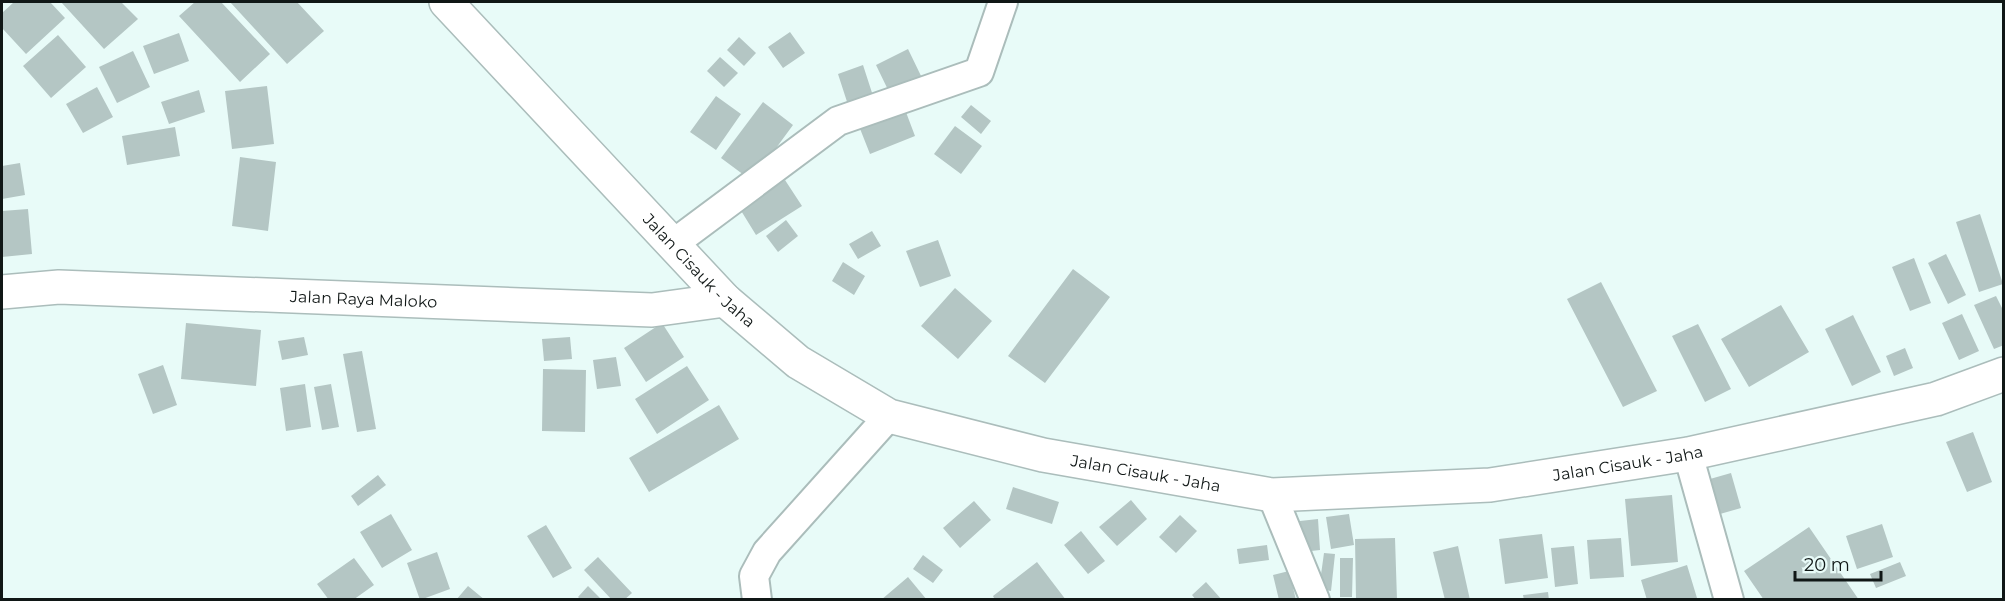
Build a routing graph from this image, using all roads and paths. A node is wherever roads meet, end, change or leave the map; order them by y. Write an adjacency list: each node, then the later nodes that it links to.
1 (446, 2): 3 (main road, Jalan Cisauk - Jaha)
2 (1003, 2): 3 (street)
3 (673, 244): 5 (main road, Jalan Cisauk - Jaha)
4 (2, 292): 5 (main road, Jalan Raya Maloko)
5 (725, 300): 7 (main road, Jalan Cisauk - Jaha)
6 (2004, 374): 8 (main road, Jalan Cisauk - Jaha)
7 (889, 416): 9 (main road, Jalan Cisauk - Jaha); 10 (street)
8 (1688, 454): 9 (main road, Jalan Cisauk - Jaha); 12 (street)
9 (1272, 495): 11 (street)
10 (757, 600)
11 (1316, 600)
12 (1729, 600)

